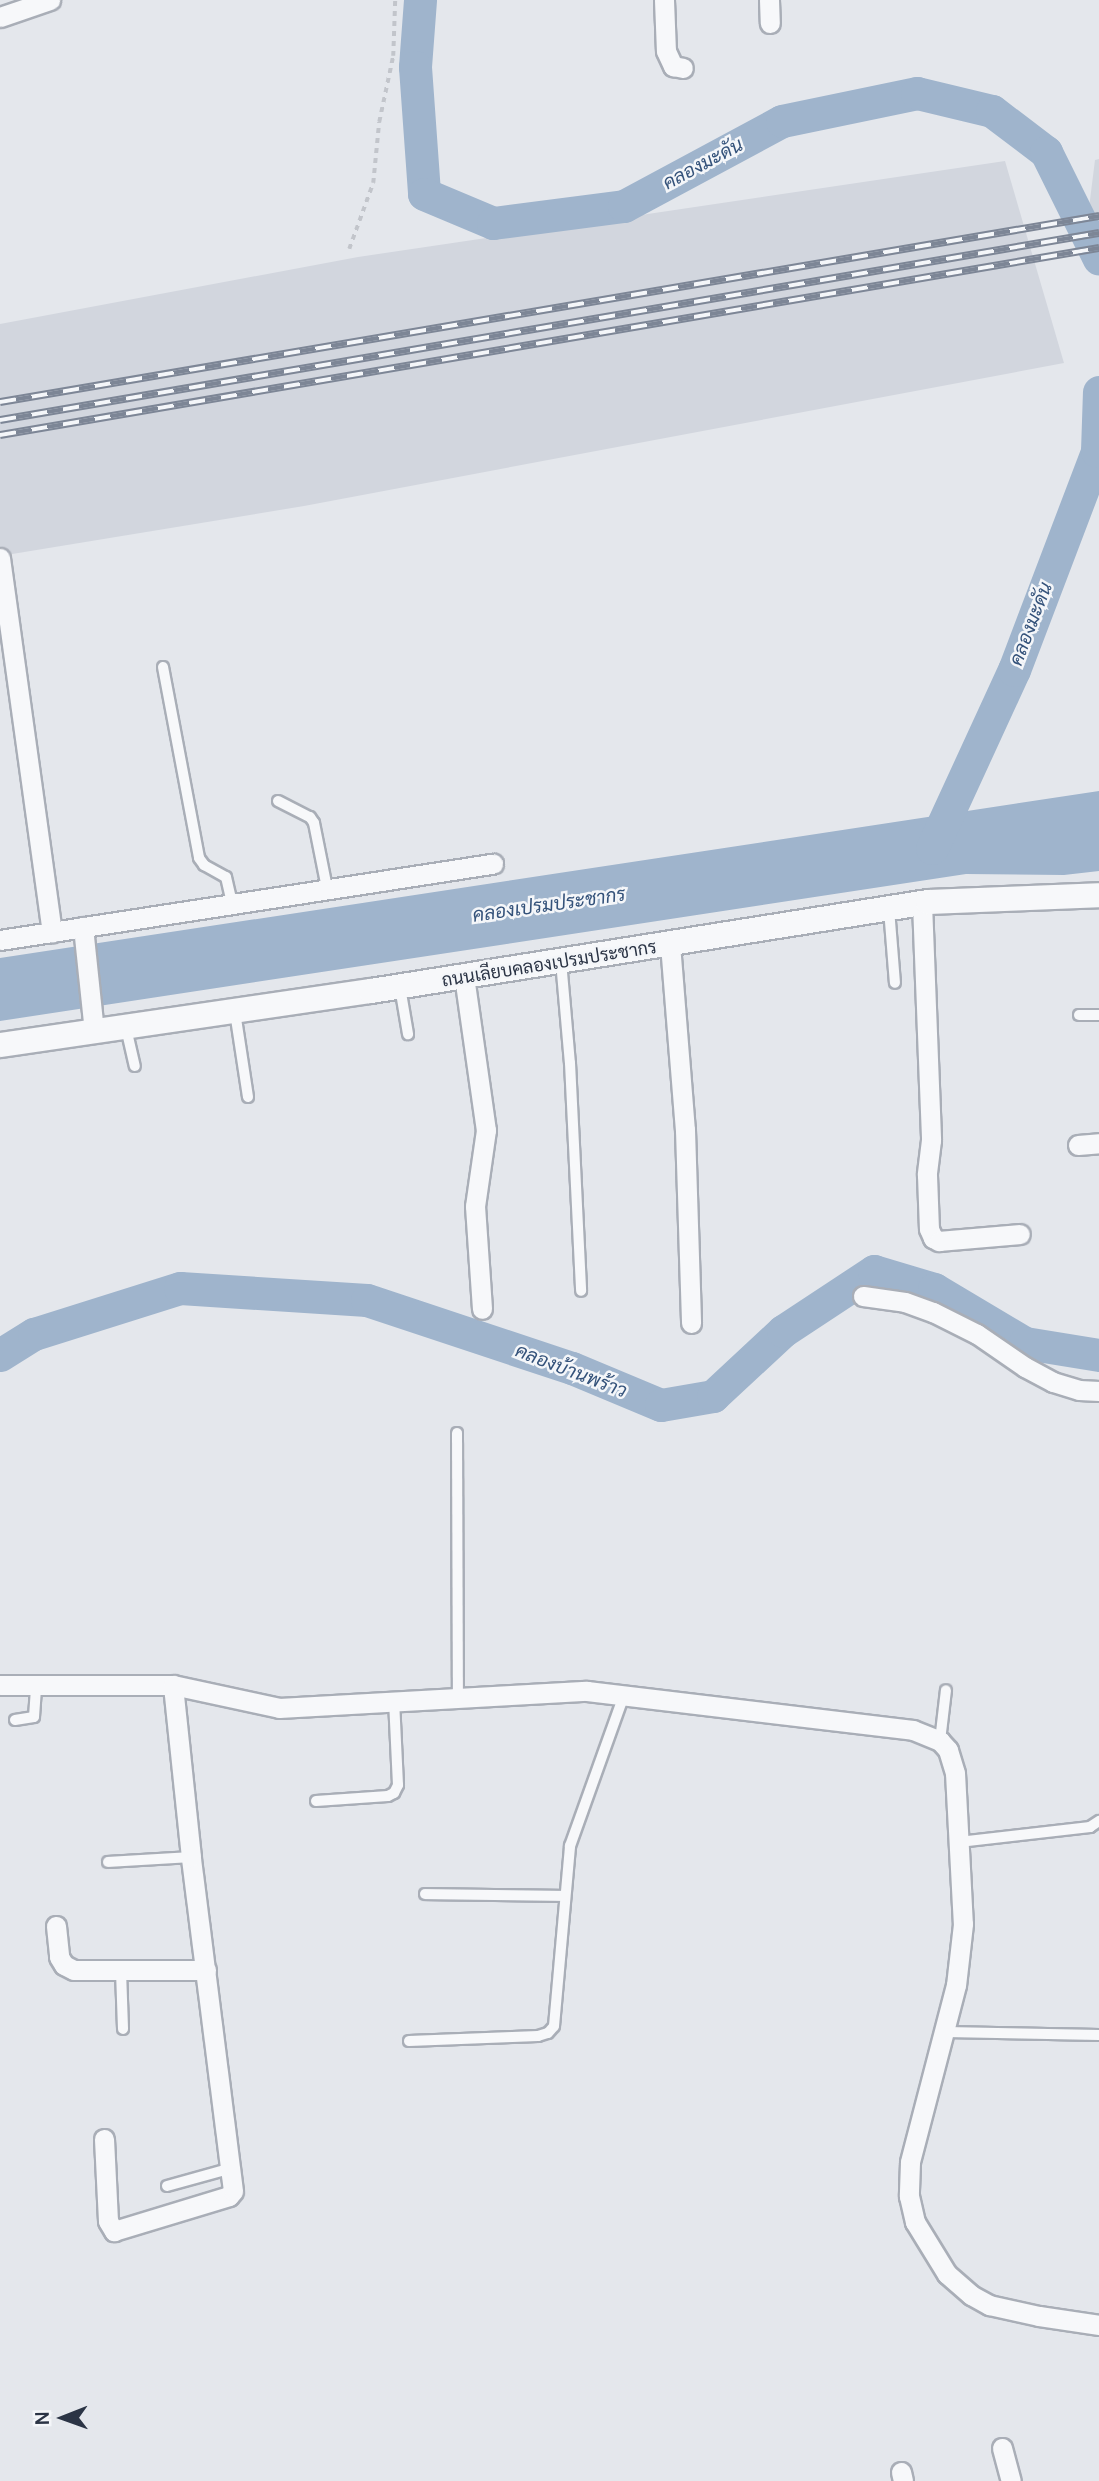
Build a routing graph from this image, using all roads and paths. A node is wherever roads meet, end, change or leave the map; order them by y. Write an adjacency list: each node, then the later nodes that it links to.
1 (50, 0): 5 (street)
2 (395, 0): 8 (path)
3 (664, 0): 7 (street)
4 (769, 0): 6 (street)
5 (5, 10)
6 (769, 23)
7 (683, 68)
8 (349, 249)
9 (0, 558): 18 (street)
10 (163, 667): 15 (lane)
11 (278, 801): 13 (lane)
12 (494, 864): 13 (street)
13 (327, 888): 15 (street)
14 (1099, 895): 16 (street, ถนนเลียบคลองเปรมประชากร)
15 (232, 903): 19 (street)
16 (922, 904): 17 (street, ถนนเลียบคลองเปรมประชากร); 37 (street)
17 (889, 908): 21 (street, ถนนเลียบคลองเปรมประชากร); 24 (lane)
18 (52, 932): 19 (street); 20 (street)
19 (84, 932): 29 (street)
20 (0, 940)
21 (670, 944): 22 (street, ถนนเลียบคลองเปรมประชากร); 41 (street)
22 (561, 961): 23 (street, ถนนเลียบคลองเปรมประชากร); 38 (lane)
23 (464, 976): 25 (street, ถนนเลียบคลองเปรมประชากร); 40 (street)
24 (895, 983)
25 (400, 987): 26 (street, ถนนเลียบคลองเปรมประชากร); 31 (lane)
26 (235, 1012): 30 (street, ถนนเลียบคลองเปรมประชากร); 34 (lane)
27 (1079, 1015): 28 (lane)
28 (1099, 1015)
29 (93, 1023): 30 (street, ถนนเลียบคลองเปรมประชากร); 32 (street, ถนนเลียบคลองเปรมประชากร)
30 (125, 1027): 33 (lane)
31 (408, 1034)
32 (0, 1045)
33 (135, 1066)
34 (248, 1097)
35 (1099, 1143): 36 (street)
36 (1078, 1145)
37 (1020, 1234)
38 (581, 1291)
39 (863, 1296): 42 (street)
40 (482, 1309)
41 (691, 1323)
42 (1099, 1391)
43 (457, 1433): 49 (lane)
44 (0, 1685): 45 (street)
45 (36, 1685): 46 (street); 51 (lane)
46 (173, 1685): 50 (street); 56 (street)
47 (946, 1690): 52 (lane)
48 (624, 1695): 49 (street); 52 (street); 59 (lane)
49 (458, 1697): 50 (street)
50 (394, 1701): 53 (lane)
51 (15, 1720)
52 (940, 1741): 55 (street)
53 (316, 1801)
54 (1099, 1821): 55 (lane)
55 (959, 1842): 64 (street)
56 (191, 1857): 57 (lane); 61 (street)
57 (108, 1862)
58 (425, 1894): 59 (lane)
59 (564, 1896): 66 (lane)
60 (56, 1926): 62 (street)
61 (206, 1970): 62 (street); 68 (street)
62 (121, 1972): 63 (lane)
63 (123, 2029)
64 (946, 2032): 65 (lane); 70 (street)
65 (1099, 2035)
66 (409, 2041)
67 (104, 2139): 68 (street)
68 (232, 2168): 69 (lane)
69 (167, 2186)
70 (1099, 2325)
71 (1002, 2448): 72 (street)
72 (1011, 2481)

